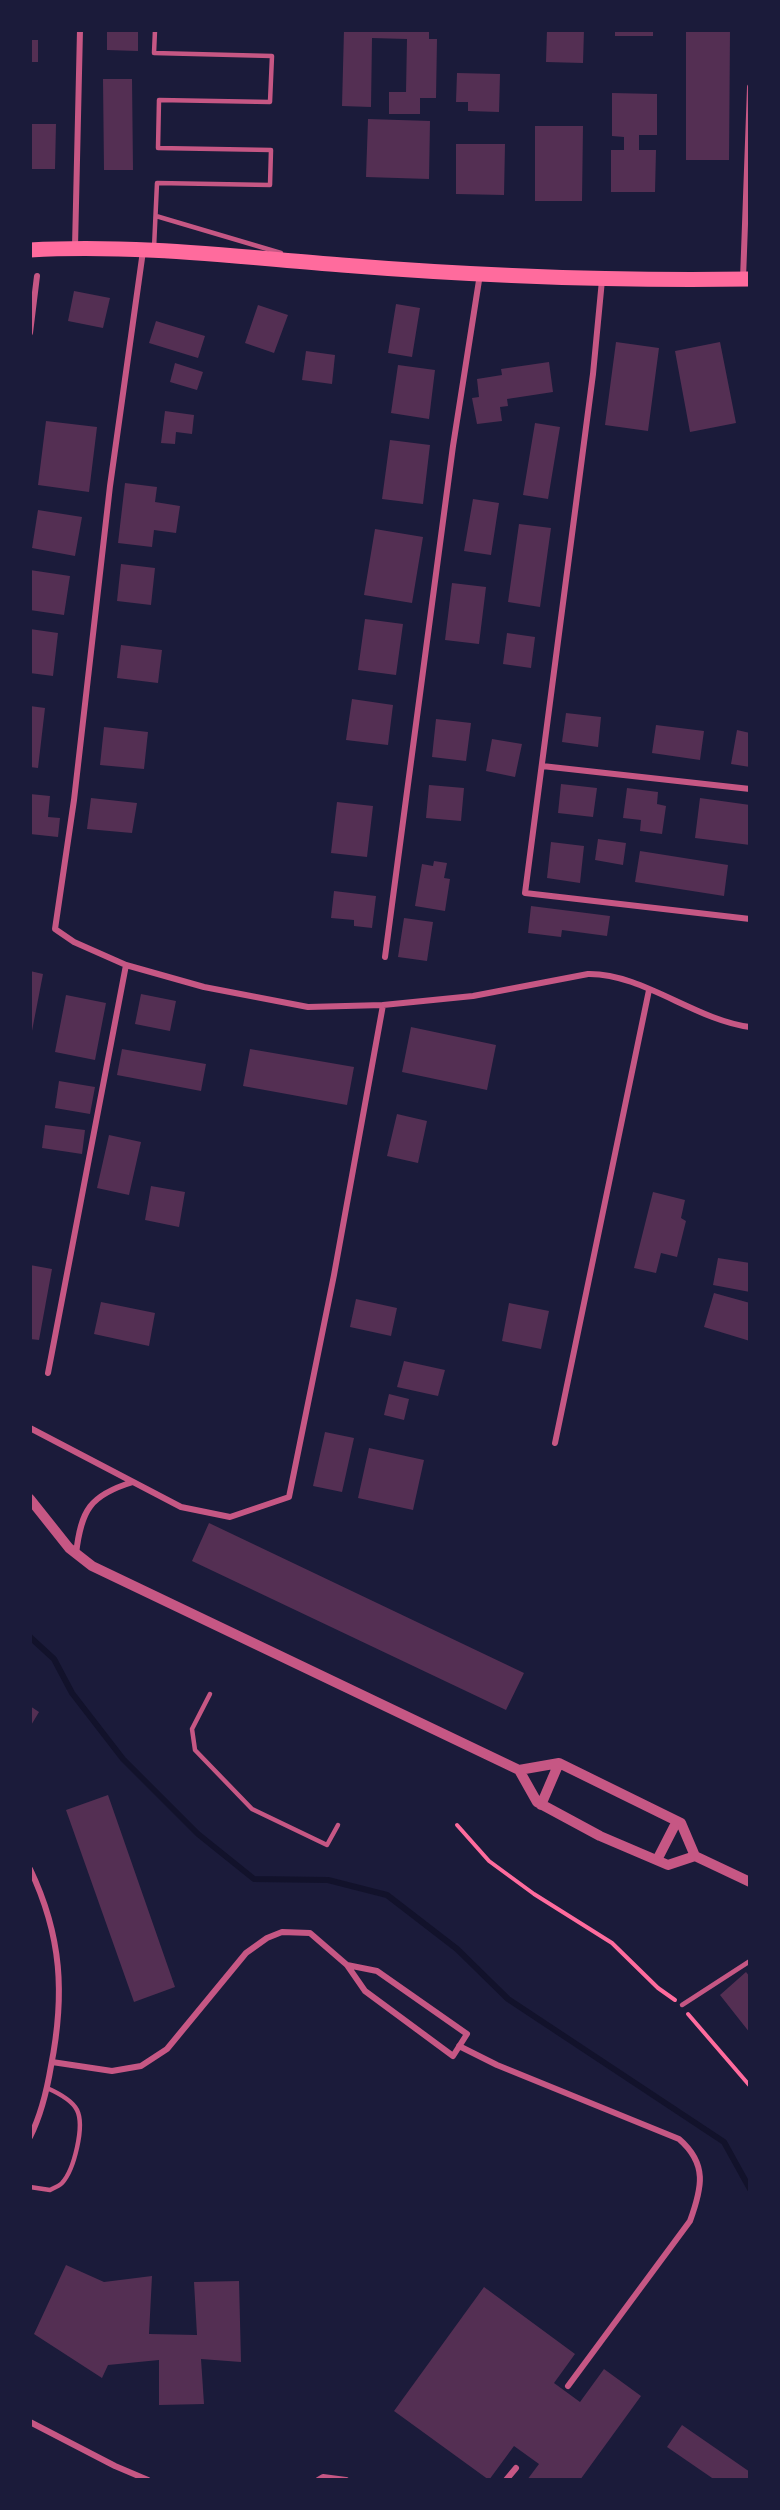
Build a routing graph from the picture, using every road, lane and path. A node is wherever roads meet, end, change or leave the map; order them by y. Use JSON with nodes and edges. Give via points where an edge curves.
{"nodes":[{"id":1,"x":80,"y":30,"type":"edge"},
{"id":2,"x":155,"y":30,"type":"edge"},
{"id":3,"x":750,"y":87,"type":"edge"},
{"id":4,"x":156,"y":216,"type":"junction"},
{"id":5,"x":75,"y":248,"type":"junction"},
{"id":6,"x":149,"y":251,"type":"junction"},
{"id":7,"x":34,"y":252,"type":"edge"},
{"id":8,"x":312,"y":263,"type":"junction"},
{"id":9,"x":480,"y":274,"type":"junction"},
{"id":10,"x":37,"y":276,"type":"dead end"},
{"id":11,"x":602,"y":279,"type":"junction"},
{"id":12,"x":746,"y":279,"type":"edge"},
{"id":13,"x":30,"y":333,"type":"edge"},
{"id":14,"x":542,"y":766,"type":"junction"},
{"id":15,"x":750,"y":789,"type":"edge"},
{"id":16,"x":750,"y":919,"type":"edge"},
{"id":17,"x":385,"y":957,"type":"dead end"},
{"id":18,"x":126,"y":965,"type":"junction"},
{"id":19,"x":649,"y":990,"type":"junction"},
{"id":20,"x":383,"y":1005,"type":"junction"},
{"id":21,"x":750,"y":1027,"type":"edge"},
{"id":22,"x":48,"y":1373,"type":"dead end"},
{"id":23,"x":30,"y":1428,"type":"edge"},
{"id":24,"x":555,"y":1443,"type":"dead end"},
{"id":25,"x":133,"y":1482,"type":"junction"},
{"id":26,"x":30,"y":1499,"type":"edge"},
{"id":27,"x":76,"y":1554,"type":"junction"},
{"id":28,"x":210,"y":1694,"type":"dead end"},
{"id":29,"x":559,"y":1763,"type":"junction"},
{"id":30,"x":519,"y":1770,"type":"junction"},
{"id":31,"x":541,"y":1805,"type":"junction"},
{"id":32,"x":677,"y":1821,"type":"junction"},
{"id":33,"x":338,"y":1825,"type":"dead end"},
{"id":34,"x":457,"y":1825,"type":"dead end"},
{"id":35,"x":696,"y":1856,"type":"junction"},
{"id":36,"x":657,"y":1860,"type":"junction"},
{"id":37,"x":30,"y":1869,"type":"edge"},
{"id":38,"x":750,"y":1882,"type":"edge"},
{"id":39,"x":750,"y":1961,"type":"edge"},
{"id":40,"x":347,"y":1965,"type":"junction"},
{"id":41,"x":682,"y":2005,"type":"junction"},
{"id":42,"x":459,"y":2046,"type":"junction"},
{"id":43,"x":52,"y":2062,"type":"junction"},
{"id":44,"x":750,"y":2086,"type":"edge"},
{"id":45,"x":47,"y":2088,"type":"junction"},
{"id":46,"x":30,"y":2137,"type":"edge"},
{"id":47,"x":30,"y":2187,"type":"edge"},
{"id":48,"x":568,"y":2386,"type":"dead end"},
{"id":49,"x":30,"y":2422,"type":"edge"},
{"id":50,"x":516,"y":2468,"type":"dead end"},
{"id":51,"x":148,"y":2480,"type":"edge"},
{"id":52,"x":318,"y":2480,"type":"edge"},
{"id":53,"x":346,"y":2480,"type":"edge"},
{"id":54,"x":506,"y":2480,"type":"edge"}],
"edges":[{"from":1,"to":5,"type":"street"},
{"from":2,"to":4,"type":"lane","via":[[154,53],[272,56],[270,102],[159,100],[158,148],[271,150],[270,185],[157,183]]},
{"from":3,"to":12,"type":"street"},
{"from":4,"to":6,"type":"lane"},
{"from":4,"to":8,"type":"lane"},
{"from":5,"to":6,"type":"main road"},
{"from":5,"to":7,"type":"main road"},
{"from":6,"to":8,"type":"main road"},
{"from":6,"to":18,"type":"street","via":[[110,486],[55,929],[74,942]]},
{"from":8,"to":9,"type":"main road"},
{"from":9,"to":11,"type":"main road"},
{"from":9,"to":17,"type":"street","via":[[453,446]]},
{"from":10,"to":13,"type":"street"},
{"from":11,"to":12,"type":"main road"},
{"from":11,"to":14,"type":"street"},
{"from":14,"to":15,"type":"street"},
{"from":14,"to":16,"type":"street","via":[[525,893]]},
{"from":18,"to":20,"type":"street","via":[[204,987],[308,1007]]},
{"from":18,"to":22,"type":"street"},
{"from":19,"to":20,"type":"street","via":[[619,977],[588,974],[473,996]]},
{"from":19,"to":21,"type":"street"},
{"from":19,"to":24,"type":"street"},
{"from":20,"to":25,"type":"street","via":[[289,1497],[230,1517],[181,1507]]},
{"from":23,"to":25,"type":"street"},
{"from":25,"to":27,"type":"street","via":[[106,1492],[91,1503],[80,1525]]},
{"from":26,"to":27,"type":"street"},
{"from":27,"to":30,"type":"street","via":[[92,1566]]},
{"from":28,"to":33,"type":"lane","via":[[192,1729],[195,1750],[252,1809],[327,1845]]},
{"from":29,"to":30,"type":"street"},
{"from":29,"to":31,"type":"street"},
{"from":29,"to":32,"type":"street"},
{"from":30,"to":31,"type":"street"},
{"from":31,"to":36,"type":"street"},
{"from":32,"to":35,"type":"street"},
{"from":32,"to":36,"type":"street"},
{"from":34,"to":41,"type":"path","via":[[489,1861],[612,1943],[658,1988]]},
{"from":35,"to":36,"type":"street","via":[[668,1865]]},
{"from":35,"to":38,"type":"street"},
{"from":37,"to":43,"type":"street","via":[[47,1911],[59,1973],[60,2006]]},
{"from":39,"to":41,"type":"lane"},
{"from":40,"to":42,"type":"street","via":[[365,1991],[453,2056]]},
{"from":40,"to":42,"type":"street","via":[[377,1971],[466,2034]]},
{"from":40,"to":43,"type":"street","via":[[310,1933],[282,1932],[246,1953],[167,2049],[148,2062],[112,2071]]},
{"from":41,"to":44,"type":"path"},
{"from":42,"to":48,"type":"street","via":[[679,2139],[691,2150],[701,2172],[690,2221]]},
{"from":43,"to":45,"type":"street"},
{"from":45,"to":46,"type":"street"},
{"from":45,"to":47,"type":"lane","via":[[77,2110],[79,2146],[63,2182],[50,2190]]},
{"from":49,"to":51,"type":"street"},
{"from":50,"to":54,"type":"street"},
{"from":52,"to":53,"type":"street"}]}
